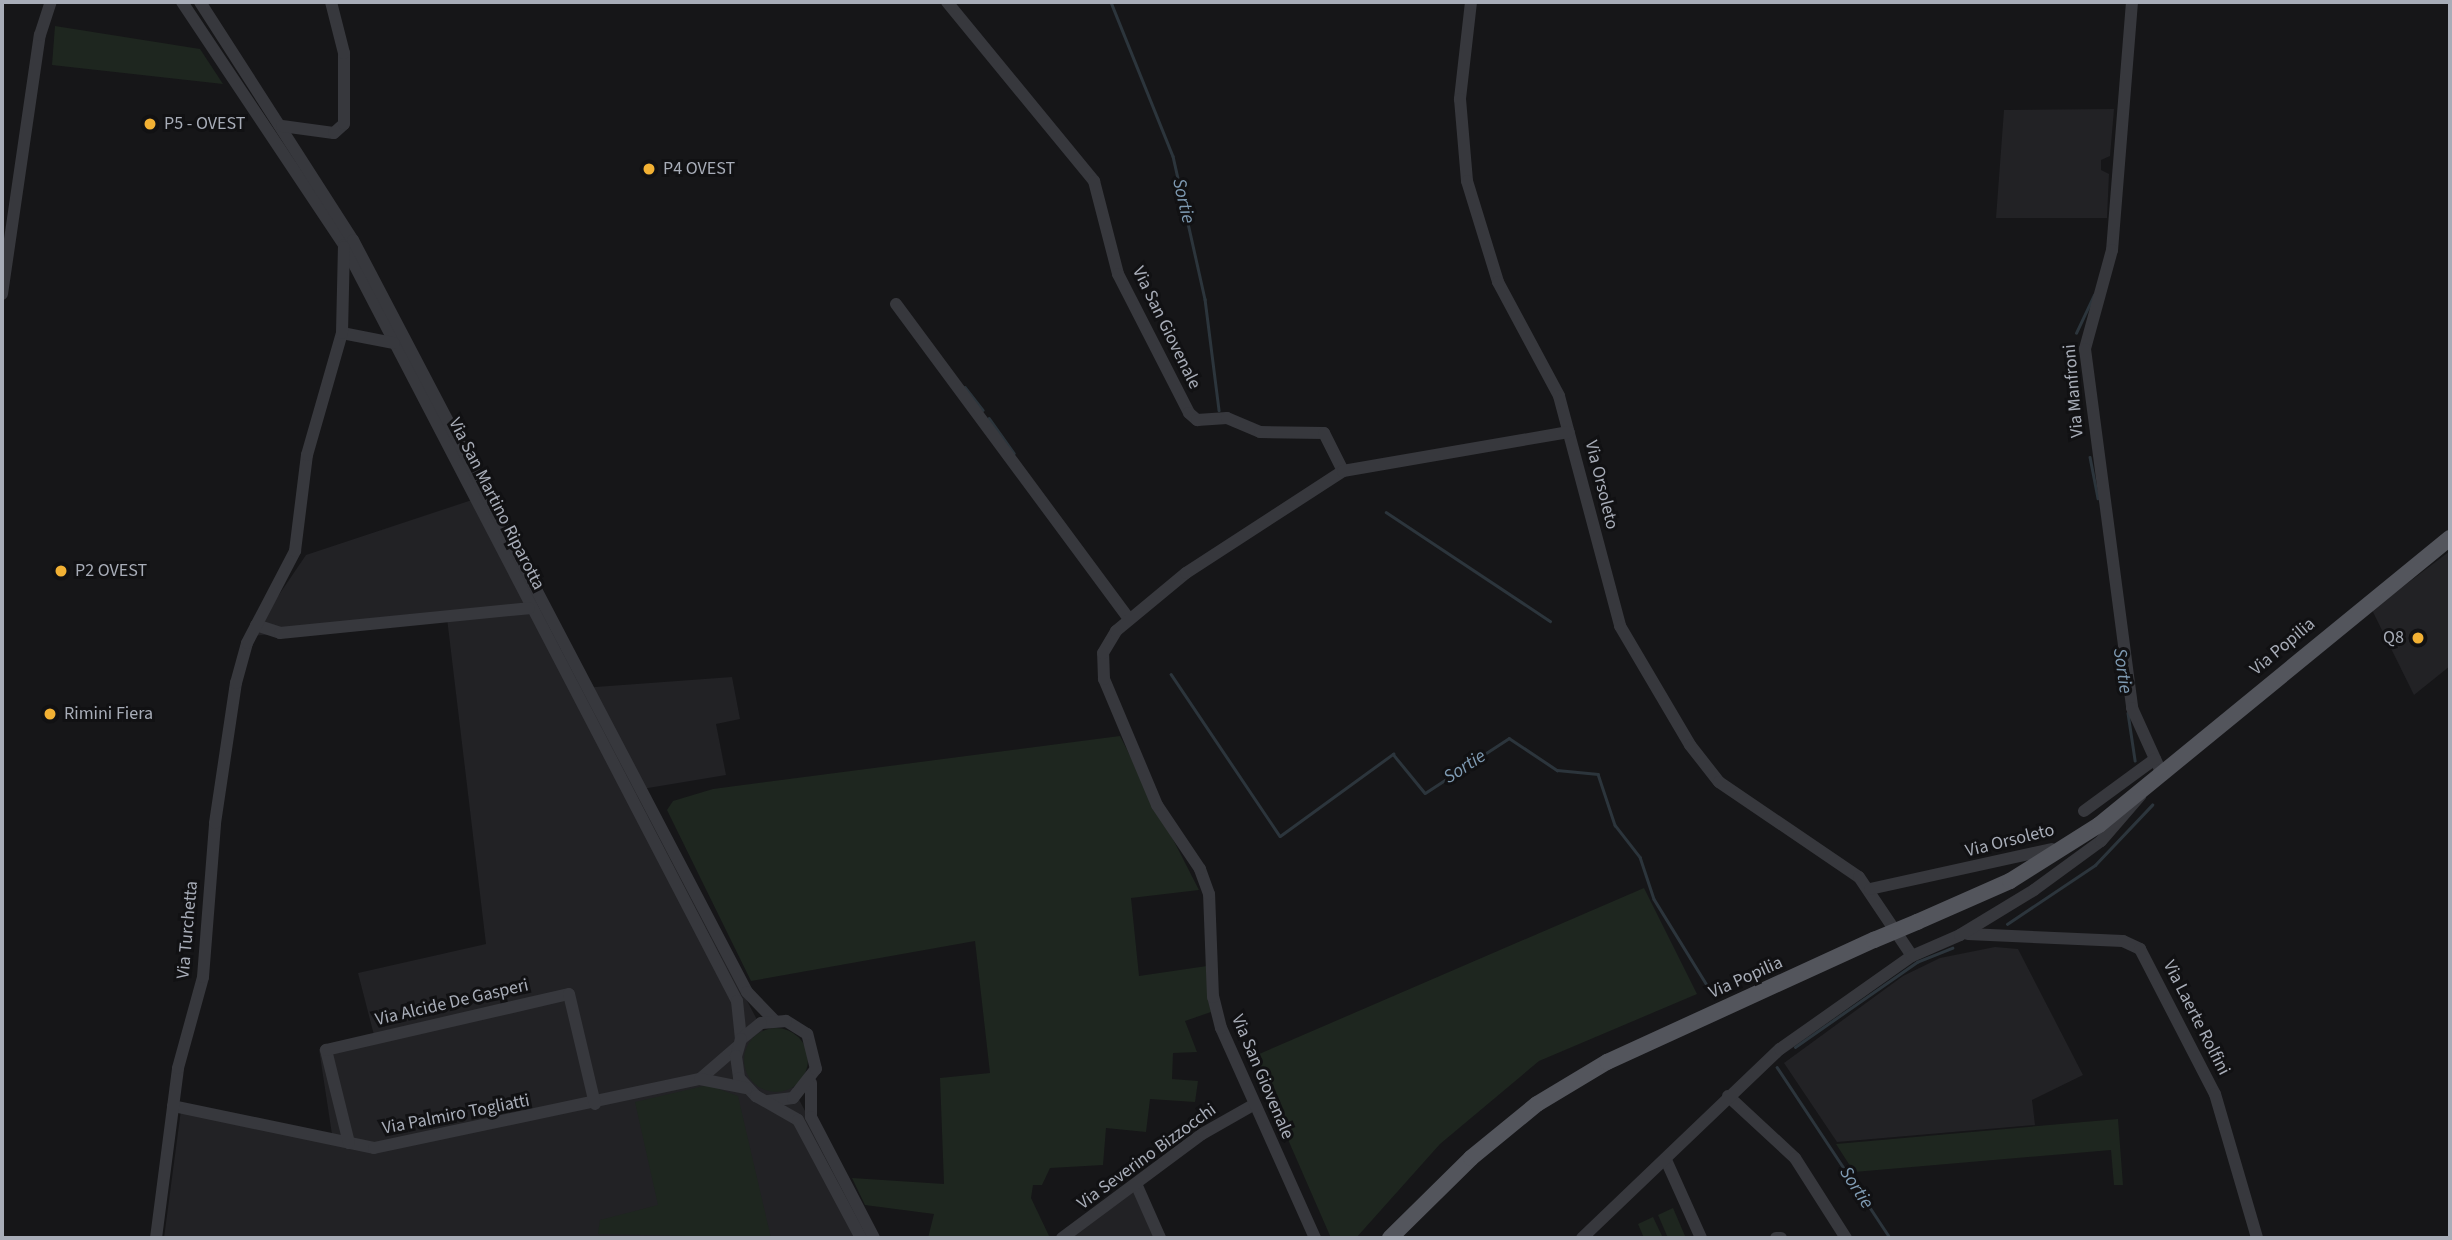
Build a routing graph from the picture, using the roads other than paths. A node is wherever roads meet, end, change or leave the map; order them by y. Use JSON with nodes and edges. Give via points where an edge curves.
{"nodes":[{"id":1,"x":51,"y":2,"type":"edge"},
{"id":2,"x":182,"y":2,"type":"edge"},
{"id":3,"x":200,"y":2,"type":"edge"},
{"id":4,"x":331,"y":2,"type":"edge"},
{"id":5,"x":947,"y":2,"type":"edge"},
{"id":6,"x":1471,"y":2,"type":"edge"},
{"id":7,"x":2132,"y":2,"type":"edge"},
{"id":8,"x":282,"y":125,"type":"junction"},
{"id":9,"x":344,"y":245,"type":"junction"},
{"id":10,"x":2,"y":294,"type":"edge"},
{"id":11,"x":895,"y":304,"type":"dead end"},
{"id":12,"x":342,"y":332,"type":"junction"},
{"id":13,"x":394,"y":344,"type":"junction"},
{"id":14,"x":1569,"y":432,"type":"junction"},
{"id":15,"x":1343,"y":471,"type":"junction"},
{"id":16,"x":2450,"y":538,"type":"edge"},
{"id":17,"x":529,"y":608,"type":"junction"},
{"id":18,"x":1129,"y":619,"type":"junction"},
{"id":19,"x":256,"y":625,"type":"junction"},
{"id":20,"x":2158,"y":766,"type":"junction"},
{"id":21,"x":2143,"y":790,"type":"junction"},
{"id":22,"x":2084,"y":811,"type":"dead end"},
{"id":23,"x":2076,"y":841,"type":"junction"},
{"id":24,"x":1870,"y":889,"type":"junction"},
{"id":25,"x":1960,"y":935,"type":"junction"},
{"id":26,"x":1912,"y":956,"type":"junction"},
{"id":27,"x":774,"y":1020,"type":"junction"},
{"id":28,"x":740,"y":1042,"type":"junction"},
{"id":29,"x":701,"y":1079,"type":"junction"},
{"id":30,"x":811,"y":1081,"type":"junction"},
{"id":31,"x":746,"y":1088,"type":"junction"},
{"id":32,"x":1728,"y":1096,"type":"junction"},
{"id":33,"x":768,"y":1101,"type":"junction"},
{"id":34,"x":596,"y":1104,"type":"junction"},
{"id":35,"x":1253,"y":1105,"type":"junction"},
{"id":36,"x":173,"y":1106,"type":"junction"},
{"id":37,"x":349,"y":1143,"type":"junction"},
{"id":38,"x":1666,"y":1160,"type":"junction"},
{"id":39,"x":1137,"y":1186,"type":"junction"},
{"id":40,"x":156,"y":1238,"type":"edge"},
{"id":41,"x":861,"y":1238,"type":"edge"},
{"id":42,"x":874,"y":1238,"type":"edge"},
{"id":43,"x":1062,"y":1238,"type":"edge"},
{"id":44,"x":1160,"y":1238,"type":"edge"},
{"id":45,"x":1315,"y":1238,"type":"edge"},
{"id":46,"x":1390,"y":1238,"type":"edge"},
{"id":47,"x":1582,"y":1238,"type":"edge"},
{"id":48,"x":1702,"y":1238,"type":"edge"},
{"id":49,"x":1846,"y":1238,"type":"edge"},
{"id":50,"x":2257,"y":1238,"type":"edge"}],
"edges":[{"from":1,"to":10,"type":"street","via":[[40,35]]},
{"from":2,"to":9,"type":"street","name":"Via San Martino Riparotta"},
{"from":3,"to":8,"type":"street","name":"Via San Martino Riparotta"},
{"from":4,"to":8,"type":"street","via":[[344,53],[344,124],[334,133]]},
{"from":5,"to":15,"type":"street","name":"Via San Giovenale","via":[[1094,181],[1118,274],[1189,414],[1197,420],[1227,418],[1260,432],[1324,433]]},
{"from":6,"to":14,"type":"street","name":"Via Orsoleto","via":[[1460,99],[1467,181],[1498,282],[1559,396]]},
{"from":7,"to":20,"type":"street","name":"Via Manfroni","via":[[2112,250],[2085,349],[2132,708]]},
{"from":8,"to":27,"type":"street","name":"Via San Martino Riparotta","via":[[353,240],[747,992]]},
{"from":9,"to":12,"type":"street","name":"Via Turchetta"},
{"from":9,"to":13,"type":"street","name":"Via San Martino Riparotta"},
{"from":11,"to":18,"type":"street"},
{"from":12,"to":13,"type":"street"},
{"from":12,"to":19,"type":"street","name":"Via Turchetta","via":[[307,455],[295,551]]},
{"from":13,"to":17,"type":"street","name":"Via San Martino Riparotta"},
{"from":14,"to":15,"type":"street","name":"Via San Giovenale"},
{"from":14,"to":24,"type":"street","name":"Via Orsoleto","via":[[1620,626],[1690,745],[1740,800],[1830,852]]},
{"from":15,"to":18,"type":"street","name":"Via San Giovenale","via":[[1186,573]]},
{"from":16,"to":20,"type":"main road","name":"Via Popilia"},
{"from":17,"to":19,"type":"street","via":[[280,633]]},
{"from":17,"to":28,"type":"street","name":"Via San Martino Riparotta","via":[[737,1000]]},
{"from":18,"to":35,"type":"street","name":"Via San Giovenale","via":[[1103,653],[1104,679],[1157,805],[1200,869],[1209,894],[1213,997]]},
{"from":19,"to":36,"type":"street","name":"Via Turchetta","via":[[236,683],[215,823],[203,977]]},
{"from":20,"to":21,"type":"main road","name":"Via Popilia"},
{"from":20,"to":22,"type":"street","name":"Via Popilia"},
{"from":21,"to":23,"type":"main road","name":"Via Popilia"},
{"from":21,"to":25,"type":"street","name":"Via Popilia","via":[[2101,841]]},
{"from":23,"to":24,"type":"street","name":"Via Orsoleto","via":[[2024,859]]},
{"from":23,"to":46,"type":"main road","name":"Via Popilia","bridge":true,"via":[[2010,881],[1607,1062],[1537,1104],[1471,1158]]},
{"from":24,"to":26,"type":"street","name":"Via Orsoleto"},
{"from":25,"to":26,"type":"street","name":"Via Popilia"},
{"from":25,"to":50,"type":"street","name":"Via Laerte Rolfini","via":[[2123,941],[2140,948],[2215,1094]]},
{"from":26,"to":32,"type":"street","name":"Via Popilia","via":[[1780,1049]]},
{"from":27,"to":28,"type":"street"},
{"from":27,"to":30,"type":"street","via":[[807,1034],[817,1057]]},
{"from":28,"to":29,"type":"street"},
{"from":28,"to":31,"type":"street","via":[[736,1067]]},
{"from":29,"to":31,"type":"street","name":"Via Palmiro Togliatti"},
{"from":29,"to":34,"type":"street","name":"Via Palmiro Togliatti"},
{"from":30,"to":33,"type":"street","via":[[793,1098]]},
{"from":30,"to":42,"type":"street","via":[[811,1117]]},
{"from":31,"to":33,"type":"street"},
{"from":32,"to":38,"type":"street","name":"Via Popilia"},
{"from":32,"to":49,"type":"street","via":[[1795,1157]]},
{"from":33,"to":41,"type":"street","via":[[798,1120]]},
{"from":34,"to":37,"type":"street","name":"Via Palmiro Togliatti","via":[[402,1146]]},
{"from":34,"to":37,"type":"street","name":"Via Alcide De Gasperi","via":[[569,993],[326,1050]]},
{"from":35,"to":39,"type":"street","name":"Via Severino Bizzocchi","via":[[1202,1134]]},
{"from":35,"to":45,"type":"street","name":"Via San Giovenale"},
{"from":36,"to":37,"type":"street","name":"Via Palmiro Togliatti"},
{"from":36,"to":40,"type":"street","name":"Via Turchetta"},
{"from":38,"to":47,"type":"street","name":"Via Popilia"},
{"from":38,"to":48,"type":"street"},
{"from":39,"to":43,"type":"street","name":"Via Severino Bizzocchi"},
{"from":39,"to":44,"type":"street"}]}
